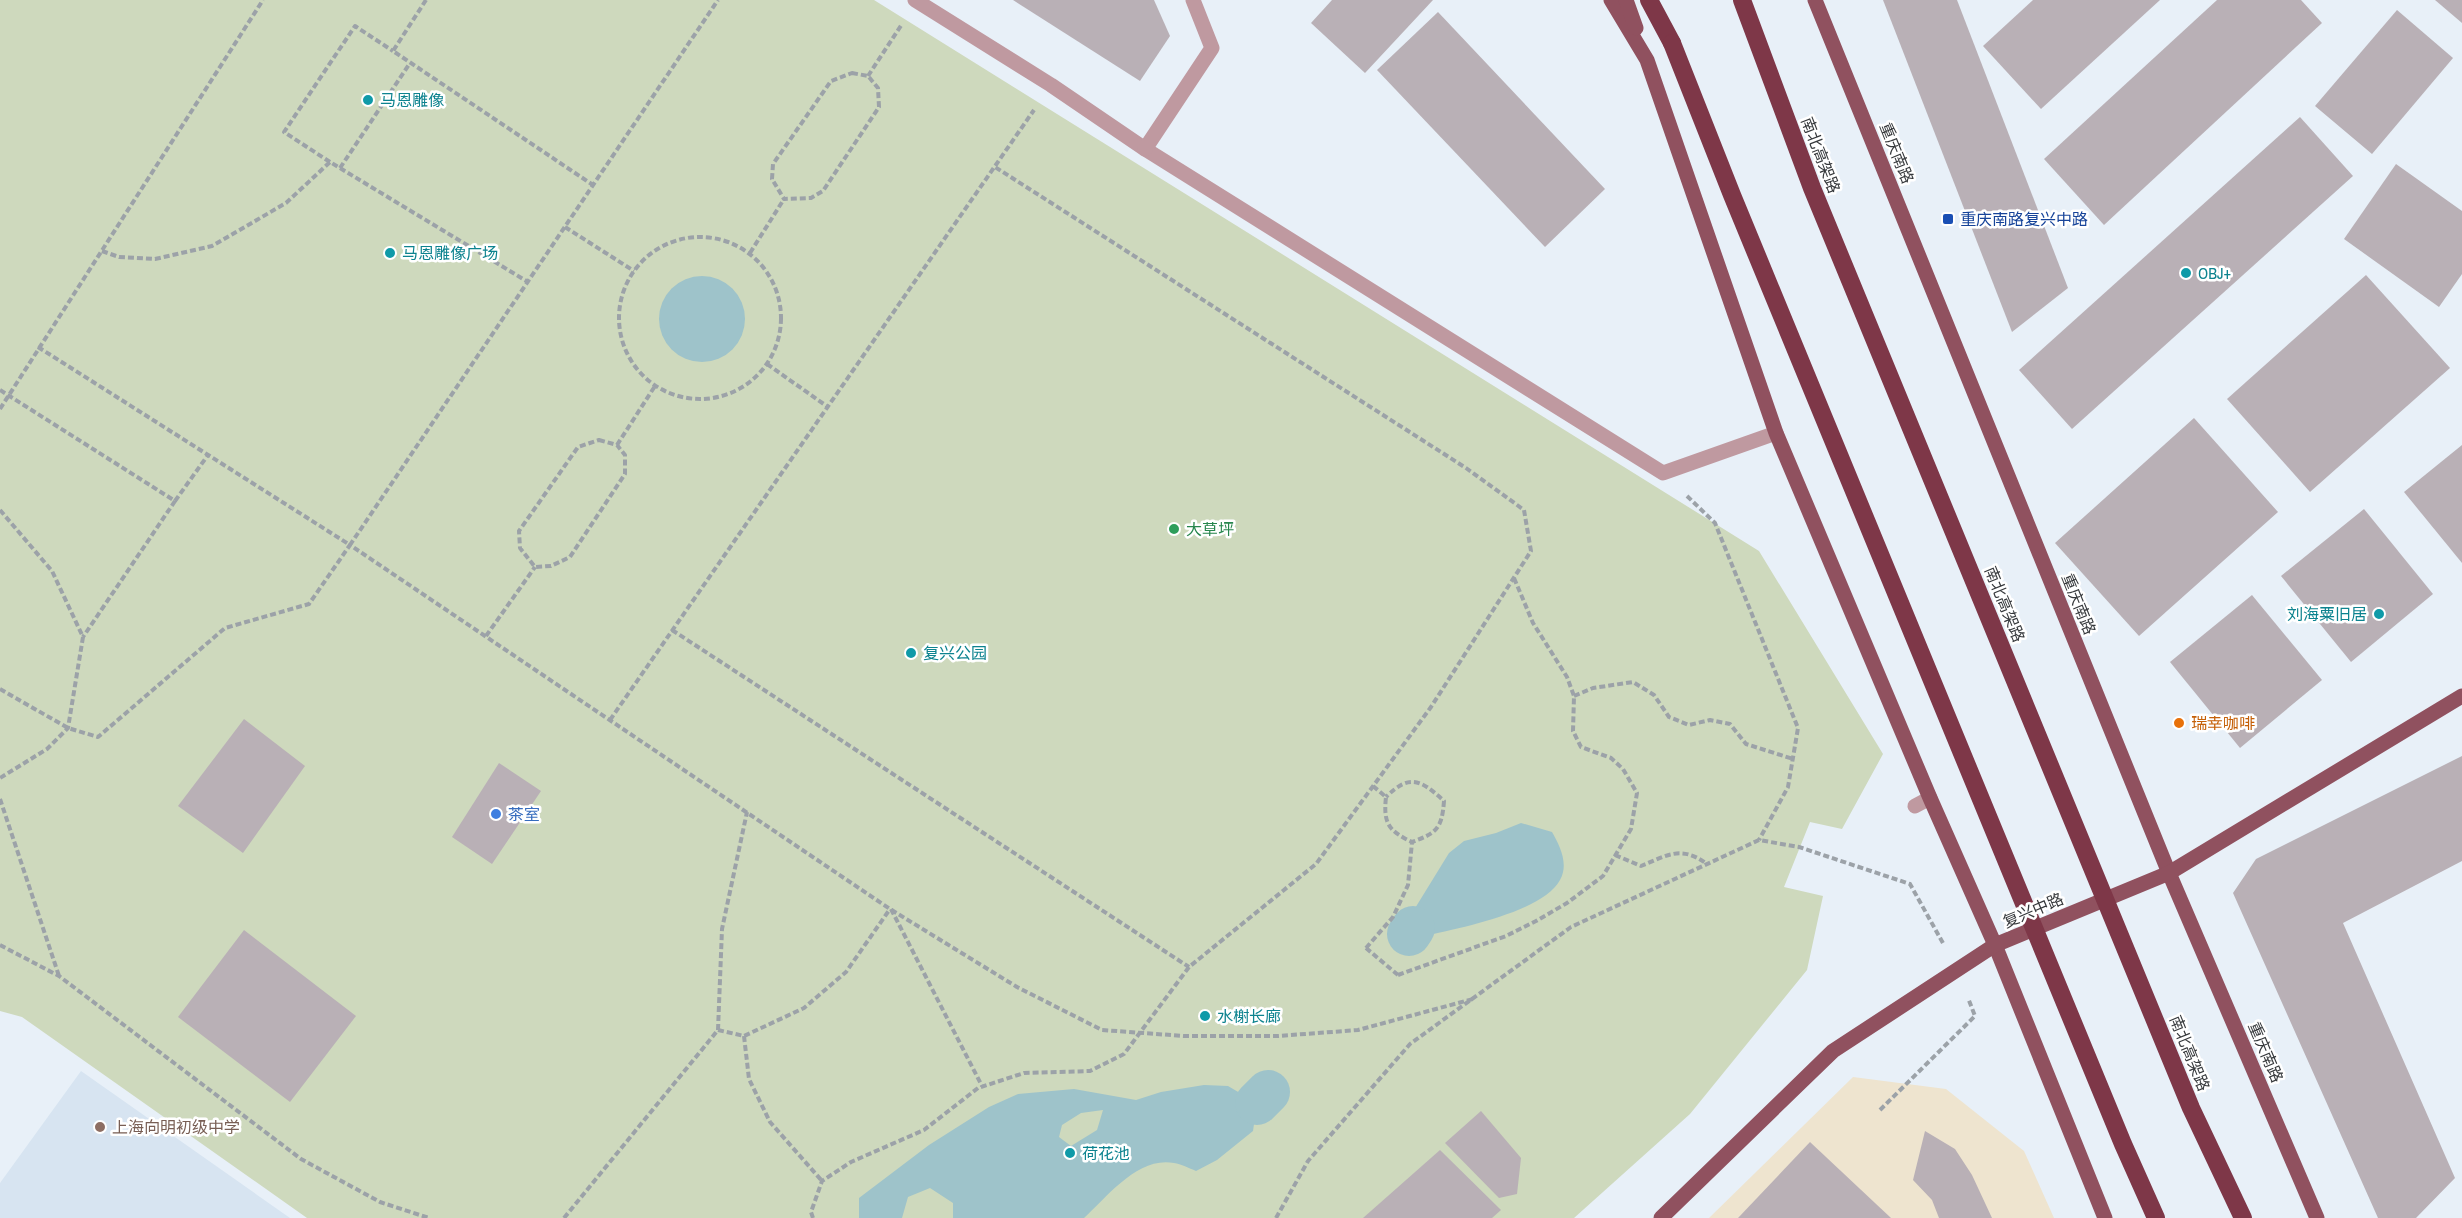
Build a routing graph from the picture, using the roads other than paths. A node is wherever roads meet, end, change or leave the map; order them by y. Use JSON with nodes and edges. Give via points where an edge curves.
{"nodes":[{"id":1,"x":1193,"y":0,"type":"edge"},
{"id":2,"x":1611,"y":0,"type":"edge"},
{"id":3,"x":1626,"y":0,"type":"edge"},
{"id":4,"x":1649,"y":0,"type":"edge"},
{"id":5,"x":1656,"y":0,"type":"edge"},
{"id":6,"x":1742,"y":0,"type":"edge"},
{"id":7,"x":1815,"y":0,"type":"edge"},
{"id":8,"x":916,"y":1,"type":"edge"},
{"id":9,"x":1672,"y":43,"type":"junction"},
{"id":10,"x":1647,"y":60,"type":"junction"},
{"id":11,"x":1145,"y":149,"type":"junction"},
{"id":12,"x":1776,"y":433,"type":"junction"},
{"id":13,"x":2462,"y":696,"type":"edge"},
{"id":14,"x":1930,"y":798,"type":"junction"},
{"id":15,"x":1915,"y":806,"type":"dead end"},
{"id":16,"x":2169,"y":873,"type":"junction"},
{"id":17,"x":1995,"y":945,"type":"junction"},
{"id":18,"x":1661,"y":1218,"type":"edge"},
{"id":19,"x":2104,"y":1218,"type":"edge"},
{"id":20,"x":2156,"y":1218,"type":"edge"},
{"id":21,"x":2243,"y":1218,"type":"edge"},
{"id":22,"x":2317,"y":1218,"type":"edge"}],
"edges":[{"from":1,"to":11,"type":"street","via":[[1212,48]]},
{"from":2,"to":10,"type":"main road"},
{"from":3,"to":10,"type":"main road"},
{"from":4,"to":9,"type":"highway"},
{"from":5,"to":9,"type":"highway"},
{"from":6,"to":21,"type":"highway","name":"南北高架路","bridge":true,"via":[[1816,199],[2187,1097]]},
{"from":7,"to":16,"type":"main road","name":"重庆南路"},
{"from":8,"to":11,"type":"street","via":[[1051,84]]},
{"from":9,"to":20,"type":"highway","bridge":true},
{"from":10,"to":12,"type":"main road"},
{"from":11,"to":12,"type":"street","via":[[1663,473]]},
{"from":12,"to":14,"type":"main road"},
{"from":13,"to":16,"type":"main road","name":"复兴中路"},
{"from":14,"to":15,"type":"street"},
{"from":14,"to":17,"type":"main road"},
{"from":16,"to":17,"type":"main road","name":"复兴中路"},
{"from":16,"to":22,"type":"main road","name":"重庆南路"},
{"from":17,"to":18,"type":"main road","name":"复兴中路","via":[[1833,1051]]},
{"from":17,"to":19,"type":"main road"}]}
